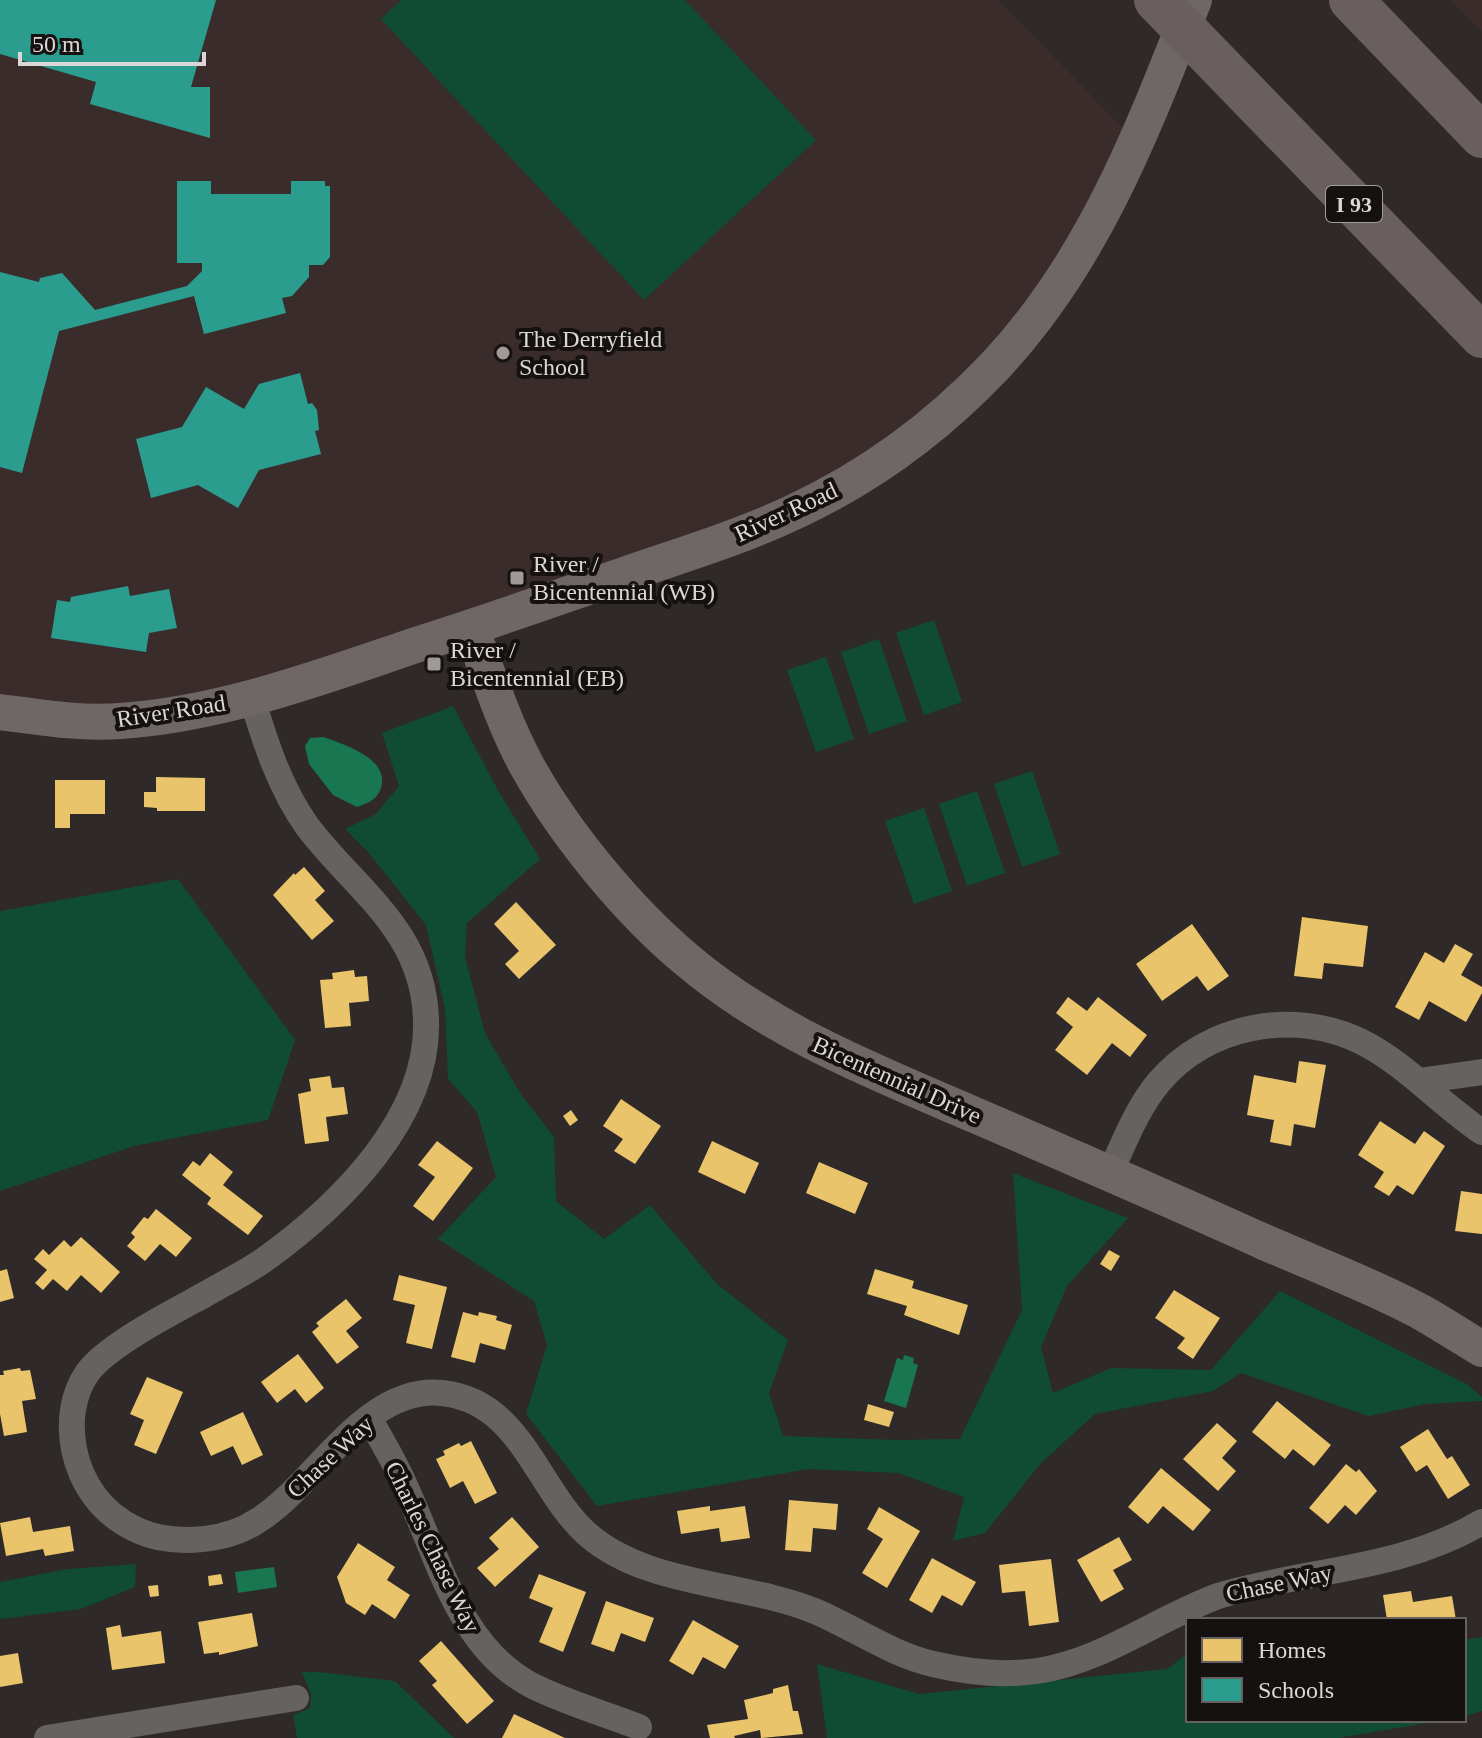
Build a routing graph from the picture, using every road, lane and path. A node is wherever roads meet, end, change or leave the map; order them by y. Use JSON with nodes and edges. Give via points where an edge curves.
{"nodes":[{"id":1,"x":1156,"y":0,"type":"edge"},
{"id":2,"x":1194,"y":0,"type":"edge"},
{"id":3,"x":1351,"y":0,"type":"edge"},
{"id":4,"x":1482,"y":136,"type":"edge"},
{"id":5,"x":1482,"y":336,"type":"edge"},
{"id":6,"x":471,"y":627,"type":"junction"},
{"id":7,"x":252,"y":698,"type":"junction"},
{"id":8,"x":0,"y":712,"type":"edge"},
{"id":9,"x":1482,"y":1072,"type":"edge"},
{"id":10,"x":1419,"y":1081,"type":"junction"},
{"id":11,"x":1482,"y":1132,"type":"edge"},
{"id":12,"x":1110,"y":1173,"type":"junction"},
{"id":13,"x":1482,"y":1349,"type":"edge"},
{"id":14,"x":369,"y":1418,"type":"junction"},
{"id":15,"x":1482,"y":1522,"type":"edge"},
{"id":16,"x":296,"y":1698,"type":"dead end"},
{"id":17,"x":639,"y":1727,"type":"dead end"},
{"id":18,"x":47,"y":1738,"type":"edge"}],
"edges":[{"from":1,"to":5,"type":"highway","number":"I 93"},
{"from":2,"to":6,"type":"street","name":"River Road","via":[[1138,143],[1096,226],[1019,339],[966,395],[876,467],[793,512]]},
{"from":3,"to":4,"type":"highway"},
{"from":6,"to":7,"type":"street","name":"River Road"},
{"from":6,"to":12,"type":"street","name":"Bicentennial Drive","via":[[527,767],[593,861],[685,959],[732,996],[800,1036]]},
{"from":7,"to":8,"type":"street","name":"River Road","via":[[117,722]]},
{"from":7,"to":14,"type":"street","name":"Chase Way","via":[[292,801],[403,938],[423,992],[425,1048],[395,1127],[321,1216],[260,1263],[154,1323],[94,1366],[75,1397],[75,1451],[83,1479],[120,1522],[146,1535],[202,1540],[255,1523]]},
{"from":9,"to":10,"type":"street"},
{"from":10,"to":11,"type":"street"},
{"from":10,"to":12,"type":"street","via":[[1362,1042],[1335,1031],[1279,1024],[1224,1035],[1176,1064],[1157,1084]]},
{"from":12,"to":13,"type":"street","name":"Bicentennial Drive","via":[[1420,1311]]},
{"from":14,"to":15,"type":"street","name":"Chase Way","via":[[408,1396],[437,1392],[469,1398],[495,1414],[512,1433],[588,1534],[630,1560],[814,1610],[900,1654],[982,1672],[1009,1674],[1065,1665],[1218,1596],[1411,1555]]},
{"from":14,"to":17,"type":"street","name":"Charles Chase Way","via":[[478,1641],[530,1685]]},
{"from":16,"to":18,"type":"street"}]}
